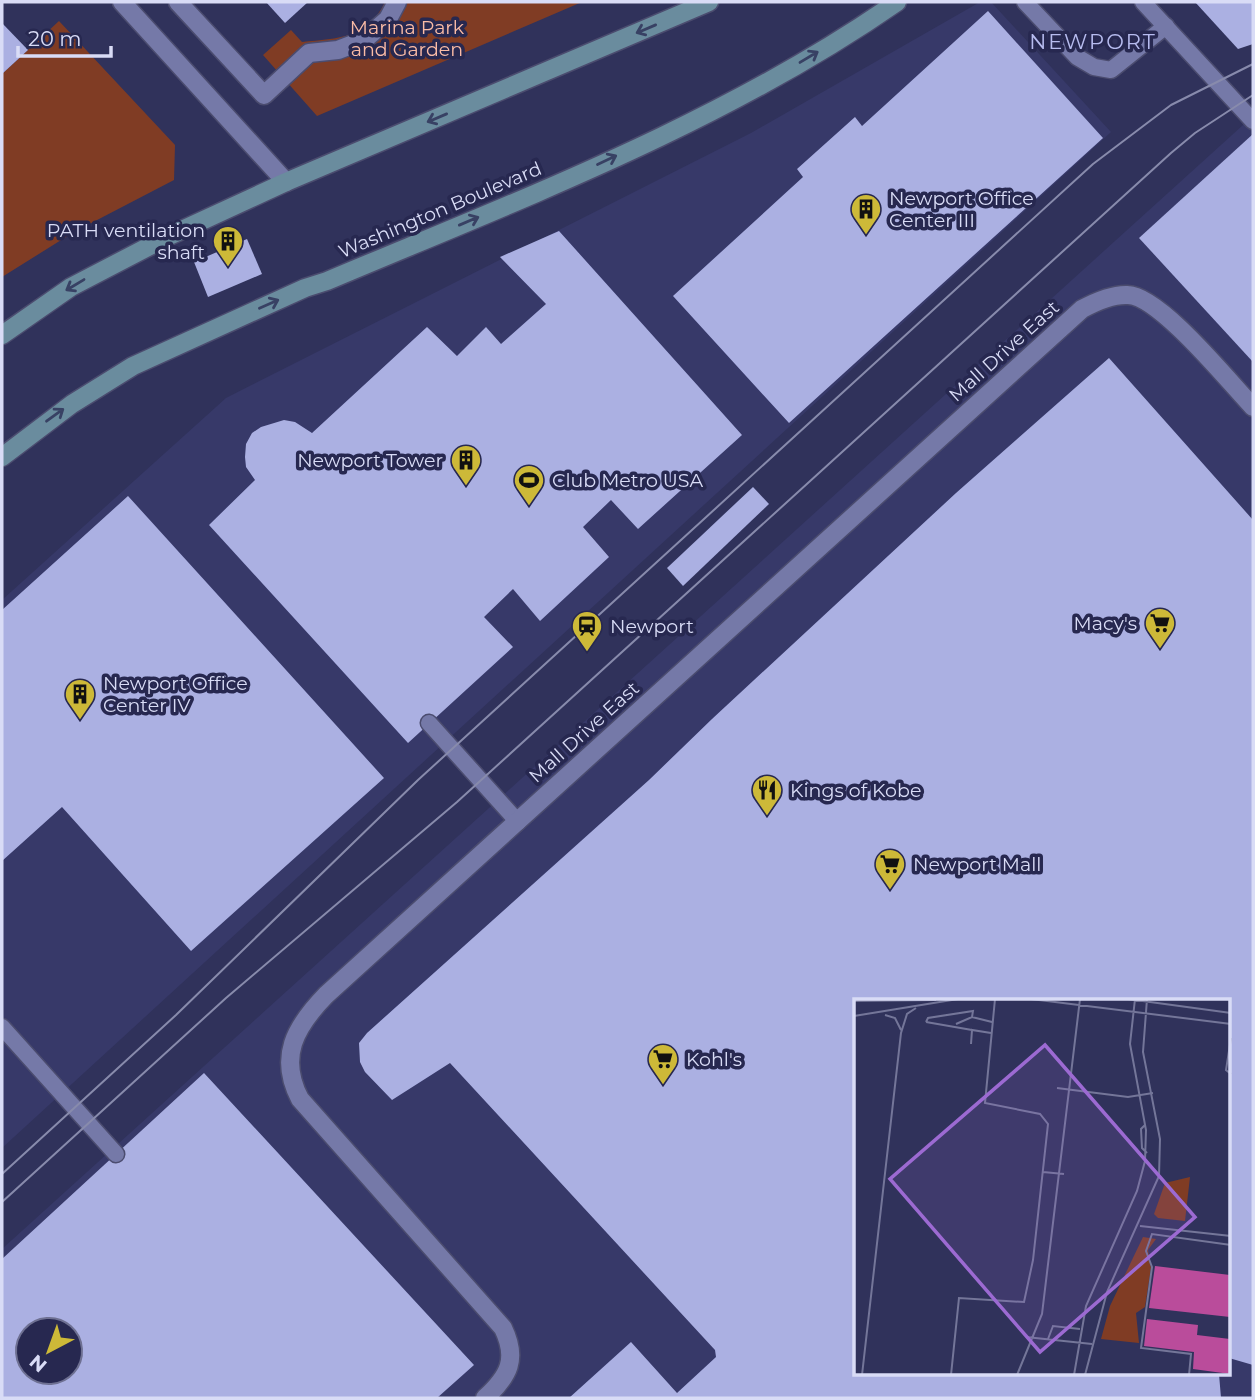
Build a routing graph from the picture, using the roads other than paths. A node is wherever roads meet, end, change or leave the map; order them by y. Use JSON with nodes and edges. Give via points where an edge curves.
{"nodes":[{"id":1,"x":121,"y":2,"type":"edge"},
{"id":2,"x":178,"y":2,"type":"edge"},
{"id":3,"x":397,"y":2,"type":"edge"},
{"id":4,"x":709,"y":2,"type":"edge"},
{"id":5,"x":897,"y":2,"type":"edge"},
{"id":6,"x":1025,"y":2,"type":"edge"},
{"id":7,"x":1143,"y":2,"type":"edge"},
{"id":8,"x":1166,"y":26,"type":"junction"},
{"id":9,"x":1253,"y":121,"type":"edge"},
{"id":10,"x":285,"y":182,"type":"junction"},
{"id":11,"x":2,"y":335,"type":"edge"},
{"id":12,"x":1253,"y":408,"type":"edge"},
{"id":13,"x":2,"y":457,"type":"edge"},
{"id":14,"x":429,"y":723,"type":"dead end"},
{"id":15,"x":518,"y":822,"type":"junction"},
{"id":16,"x":2,"y":1027,"type":"edge"},
{"id":17,"x":116,"y":1154,"type":"dead end"},
{"id":18,"x":485,"y":1398,"type":"edge"}],
"edges":[{"from":1,"to":10,"type":"street"},
{"from":2,"to":3,"type":"street","via":[[264,95],[309,53],[338,50],[364,40],[388,19]]},
{"from":4,"to":10,"type":"street","one_way":true},
{"from":13,"to":5,"type":"street","name":"Washington Boulevard","one_way":true,"via":[[79,399],[157,354],[659,137],[739,98]]},
{"from":6,"to":8,"type":"lane","via":[[1077,57],[1111,70]]},
{"from":7,"to":8,"type":"lane"},
{"from":8,"to":9,"type":"lane"},
{"from":10,"to":11,"type":"street","one_way":true,"via":[[96,272]]},
{"from":12,"to":15,"type":"street","name":"Mall Drive East","via":[[1159,309],[1130,294],[1099,300],[1082,309]]},
{"from":14,"to":15,"type":"lane"},
{"from":15,"to":18,"type":"street","name":"Mall Drive East","via":[[326,995],[302,1022],[289,1070],[300,1099],[503,1328],[509,1341],[509,1368]]},
{"from":16,"to":17,"type":"lane"}]}
